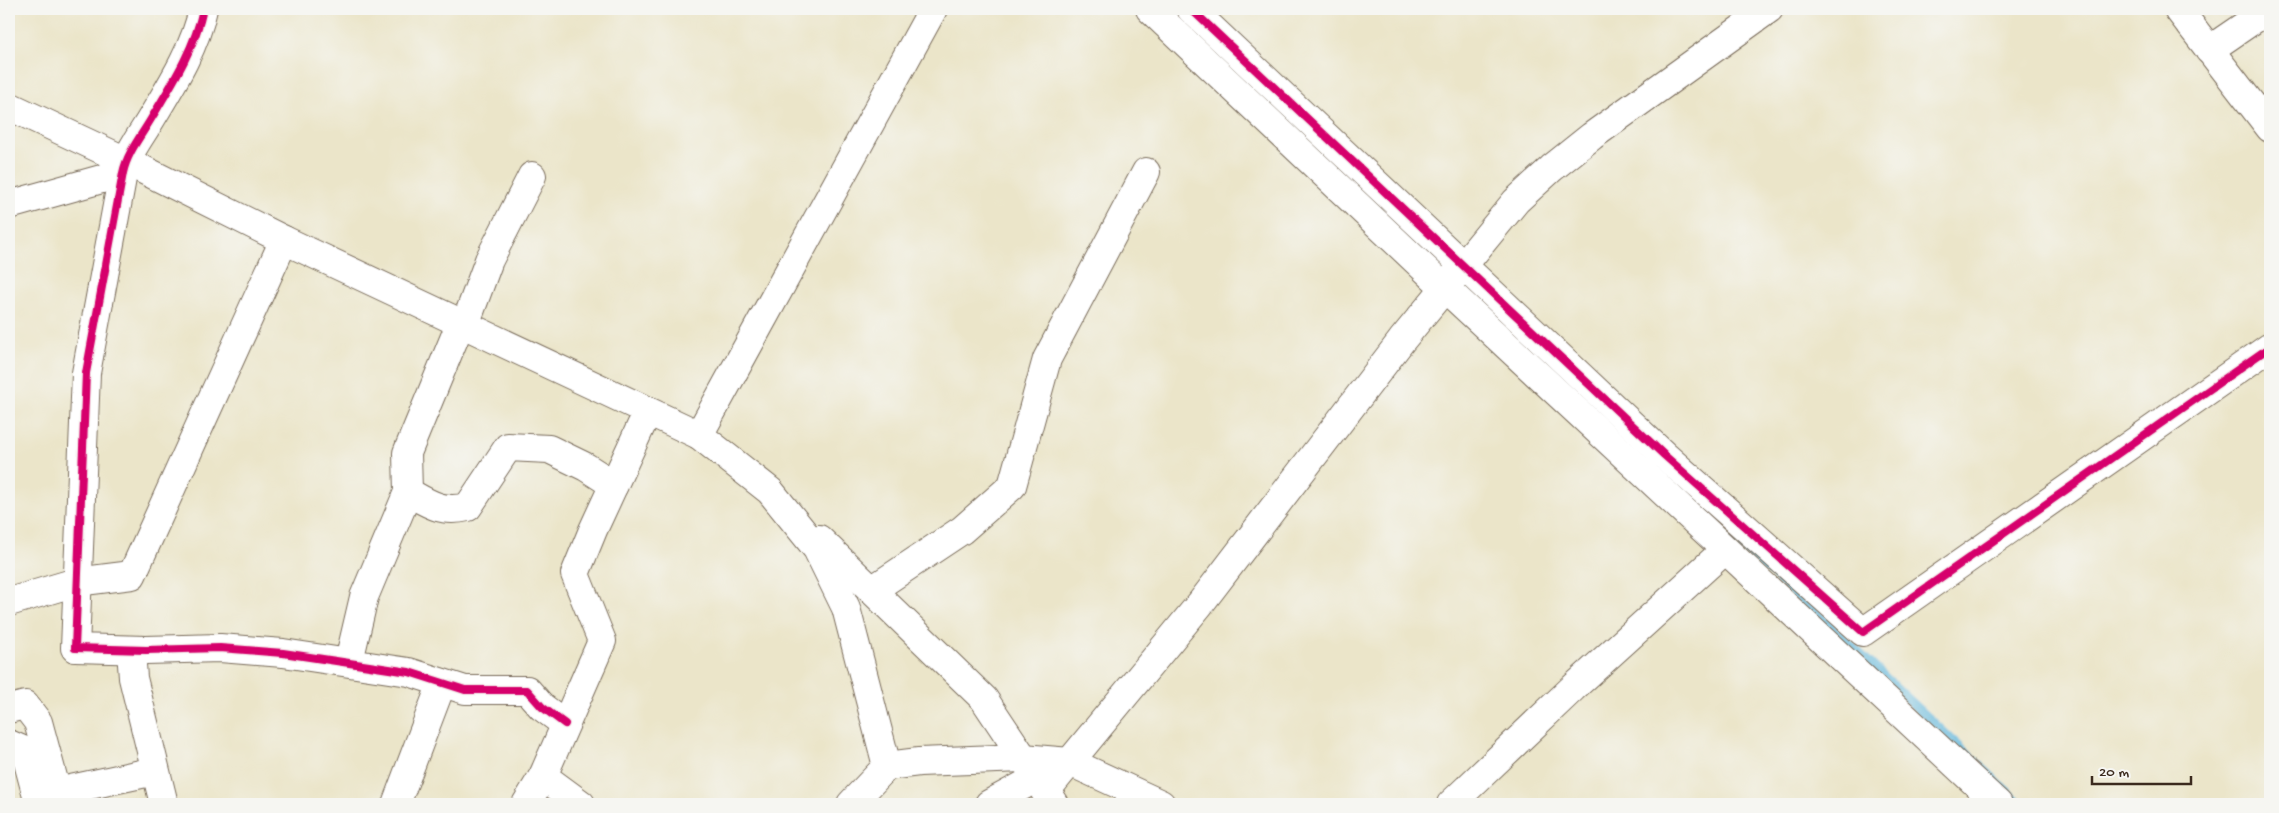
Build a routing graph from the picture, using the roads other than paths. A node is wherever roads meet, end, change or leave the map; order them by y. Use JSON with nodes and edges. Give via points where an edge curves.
{"nodes":[{"id":1,"x":203,"y":9,"type":"edge"},
{"id":2,"x":933,"y":9,"type":"edge"},
{"id":3,"x":1150,"y":9,"type":"edge"},
{"id":4,"x":1191,"y":9,"type":"edge"},
{"id":5,"x":1769,"y":9,"type":"edge"},
{"id":6,"x":2178,"y":9,"type":"edge"},
{"id":7,"x":2269,"y":9,"type":"edge"},
{"id":8,"x":2210,"y":50,"type":"junction"},
{"id":9,"x":9,"y":106,"type":"edge"},
{"id":10,"x":2270,"y":128,"type":"edge"},
{"id":11,"x":124,"y":167,"type":"junction"},
{"id":12,"x":1146,"y":172,"type":"dead end"},
{"id":13,"x":532,"y":176,"type":"dead end"},
{"id":14,"x":9,"y":205,"type":"edge"},
{"id":15,"x":284,"y":240,"type":"junction"},
{"id":16,"x":1454,"y":276,"type":"junction"},
{"id":17,"x":463,"y":323,"type":"junction"},
{"id":18,"x":2270,"y":347,"type":"edge"},
{"id":19,"x":647,"y":412,"type":"junction"},
{"id":20,"x":699,"y":435,"type":"junction"},
{"id":21,"x":614,"y":485,"type":"junction"},
{"id":22,"x":770,"y":491,"type":"junction"},
{"id":23,"x":408,"y":492,"type":"junction"},
{"id":24,"x":1724,"y":550,"type":"junction"},
{"id":25,"x":76,"y":582,"type":"junction"},
{"id":26,"x":872,"y":590,"type":"junction"},
{"id":27,"x":9,"y":602,"type":"edge"},
{"id":28,"x":131,"y":650,"type":"junction"},
{"id":29,"x":349,"y":661,"type":"junction"},
{"id":30,"x":442,"y":683,"type":"junction"},
{"id":31,"x":10,"y":702,"type":"edge"},
{"id":32,"x":566,"y":724,"type":"junction"},
{"id":33,"x":9,"y":744,"type":"edge"},
{"id":34,"x":1070,"y":762,"type":"junction"},
{"id":35,"x":888,"y":766,"type":"junction"},
{"id":36,"x":155,"y":770,"type":"junction"},
{"id":37,"x":543,"y":776,"type":"junction"},
{"id":38,"x":1040,"y":783,"type":"edge"},
{"id":39,"x":39,"y":804,"type":"edge"},
{"id":40,"x":164,"y":804,"type":"edge"},
{"id":41,"x":396,"y":804,"type":"edge"},
{"id":42,"x":526,"y":804,"type":"edge"},
{"id":43,"x":581,"y":804,"type":"edge"},
{"id":44,"x":851,"y":804,"type":"edge"},
{"id":45,"x":989,"y":804,"type":"edge"},
{"id":46,"x":1161,"y":804,"type":"edge"},
{"id":47,"x":1452,"y":804,"type":"edge"},
{"id":48,"x":1998,"y":804,"type":"edge"}],
"edges":[{"from":1,"to":11,"type":"street","via":[[198,32]]},
{"from":2,"to":20,"type":"street"},
{"from":3,"to":16,"type":"street"},
{"from":4,"to":16,"type":"street"},
{"from":5,"to":16,"type":"street","via":[[1552,168],[1516,201]]},
{"from":6,"to":8,"type":"street"},
{"from":7,"to":8,"type":"street"},
{"from":8,"to":10,"type":"street"},
{"from":9,"to":11,"type":"street"},
{"from":11,"to":14,"type":"street"},
{"from":11,"to":15,"type":"street"},
{"from":11,"to":25,"type":"street","via":[[86,373]]},
{"from":12,"to":26,"type":"street","via":[[1047,359],[1012,486],[962,530]]},
{"from":13,"to":17,"type":"street","via":[[489,260]]},
{"from":15,"to":17,"type":"street"},
{"from":15,"to":25,"type":"street","via":[[132,575]]},
{"from":16,"to":18,"type":"street","via":[[1664,455],[1863,632]]},
{"from":16,"to":24,"type":"street"},
{"from":16,"to":34,"type":"street","via":[[1200,604]]},
{"from":17,"to":19,"type":"street"},
{"from":17,"to":23,"type":"street","via":[[407,453]]},
{"from":19,"to":20,"type":"street"},
{"from":19,"to":21,"type":"street"},
{"from":20,"to":22,"type":"street"},
{"from":21,"to":23,"type":"street","via":[[586,466],[549,449],[508,447],[468,507],[437,509]]},
{"from":21,"to":32,"type":"street","via":[[576,574],[602,641]]},
{"from":22,"to":26,"type":"street"},
{"from":22,"to":35,"type":"street","via":[[817,549],[846,608]]},
{"from":23,"to":29,"type":"street","via":[[364,597]]},
{"from":24,"to":47,"type":"street"},
{"from":24,"to":48,"type":"street"},
{"from":25,"to":27,"type":"street"},
{"from":25,"to":28,"type":"street","via":[[74,648]]},
{"from":26,"to":38,"type":"street","via":[[984,699]]},
{"from":28,"to":29,"type":"street","via":[[220,648]]},
{"from":28,"to":36,"type":"street","via":[[133,678]]},
{"from":29,"to":30,"type":"street","via":[[409,672]]},
{"from":30,"to":32,"type":"street","via":[[465,690],[527,690],[542,707]]},
{"from":30,"to":41,"type":"street"},
{"from":31,"to":36,"type":"street","via":[[25,705],[38,722],[57,792]]},
{"from":32,"to":37,"type":"street"},
{"from":33,"to":39,"type":"street","via":[[25,751]]},
{"from":34,"to":38,"type":"street"},
{"from":34,"to":38,"type":"street"},
{"from":34,"to":46,"type":"street"},
{"from":35,"to":38,"type":"street","via":[[919,762]]},
{"from":35,"to":44,"type":"street"},
{"from":36,"to":40,"type":"street"},
{"from":37,"to":42,"type":"street"},
{"from":37,"to":43,"type":"street"},
{"from":38,"to":45,"type":"street"}]}
